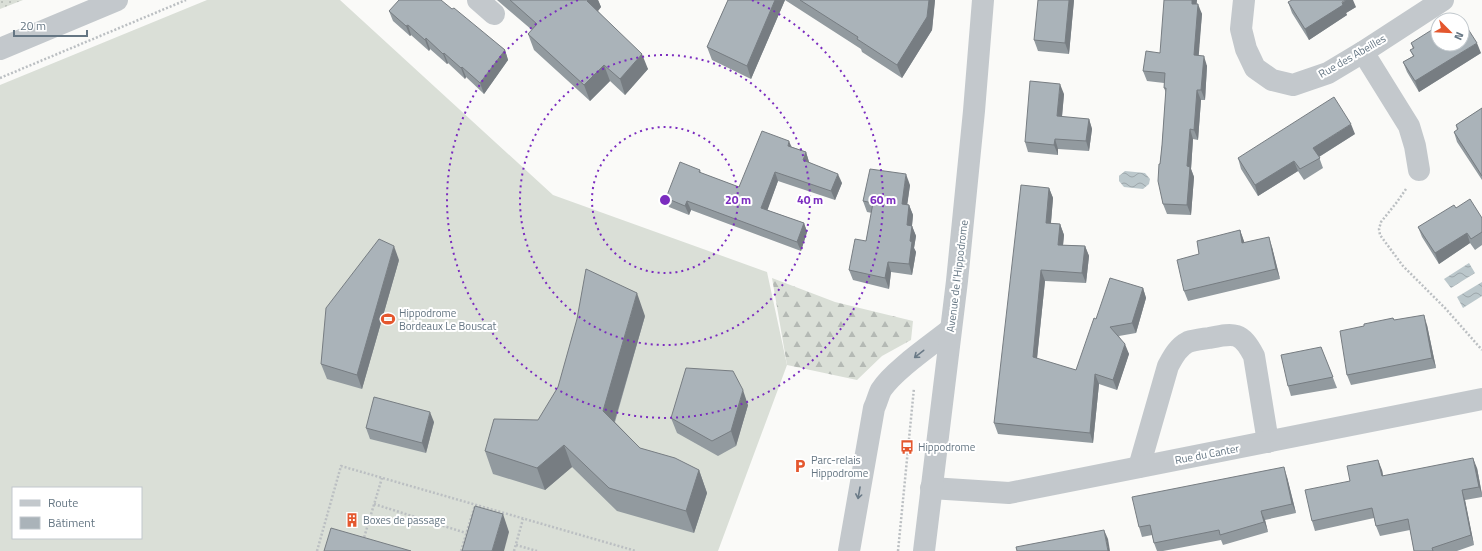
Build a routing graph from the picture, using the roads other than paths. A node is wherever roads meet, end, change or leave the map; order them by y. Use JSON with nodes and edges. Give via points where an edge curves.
{"nodes":[{"id":1,"x":116,"y":0,"type":"edge"},
{"id":2,"x":983,"y":0,"type":"edge"},
{"id":3,"x":1244,"y":0,"type":"edge"},
{"id":4,"x":1443,"y":0,"type":"edge"},
{"id":5,"x":0,"y":49,"type":"edge"},
{"id":6,"x":1363,"y":52,"type":"junction"},
{"id":7,"x":1419,"y":170,"type":"road end"},
{"id":8,"x":950,"y":330,"type":"junction"},
{"id":9,"x":1482,"y":400,"type":"edge"},
{"id":10,"x":1268,"y":442,"type":"junction"},
{"id":11,"x":1140,"y":467,"type":"junction"},
{"id":12,"x":931,"y":488,"type":"junction"},
{"id":13,"x":849,"y":551,"type":"edge"},
{"id":14,"x":924,"y":551,"type":"edge"}],
"edges":[{"from":1,"to":5,"type":"street"},
{"from":2,"to":8,"type":"street","name":"Avenue de l'Hippodrome","via":[[974,111]]},
{"from":3,"to":6,"type":"street","name":"Rue des Abeilles","via":[[1241,29],[1246,49],[1255,68],[1272,80],[1294,85],[1328,73]]},
{"from":4,"to":6,"type":"street","name":"Rue des Abeilles"},
{"from":6,"to":7,"type":"street","via":[[1409,126]]},
{"from":8,"to":12,"type":"street","name":"Avenue de l'Hippodrome"},
{"from":8,"to":13,"type":"street","one_way":true,"via":[[912,360],[881,391],[874,408]]},
{"from":9,"to":10,"type":"street","name":"Rue du Canter"},
{"from":10,"to":11,"type":"street","name":"Rue du Canter"},
{"from":10,"to":11,"type":"street","via":[[1254,356],[1249,345],[1241,337],[1230,334],[1188,342],[1176,352],[1168,366]]},
{"from":11,"to":12,"type":"street","name":"Rue du Canter","via":[[1009,493]]},
{"from":12,"to":14,"type":"street","name":"Avenue de l'Hippodrome"}]}
